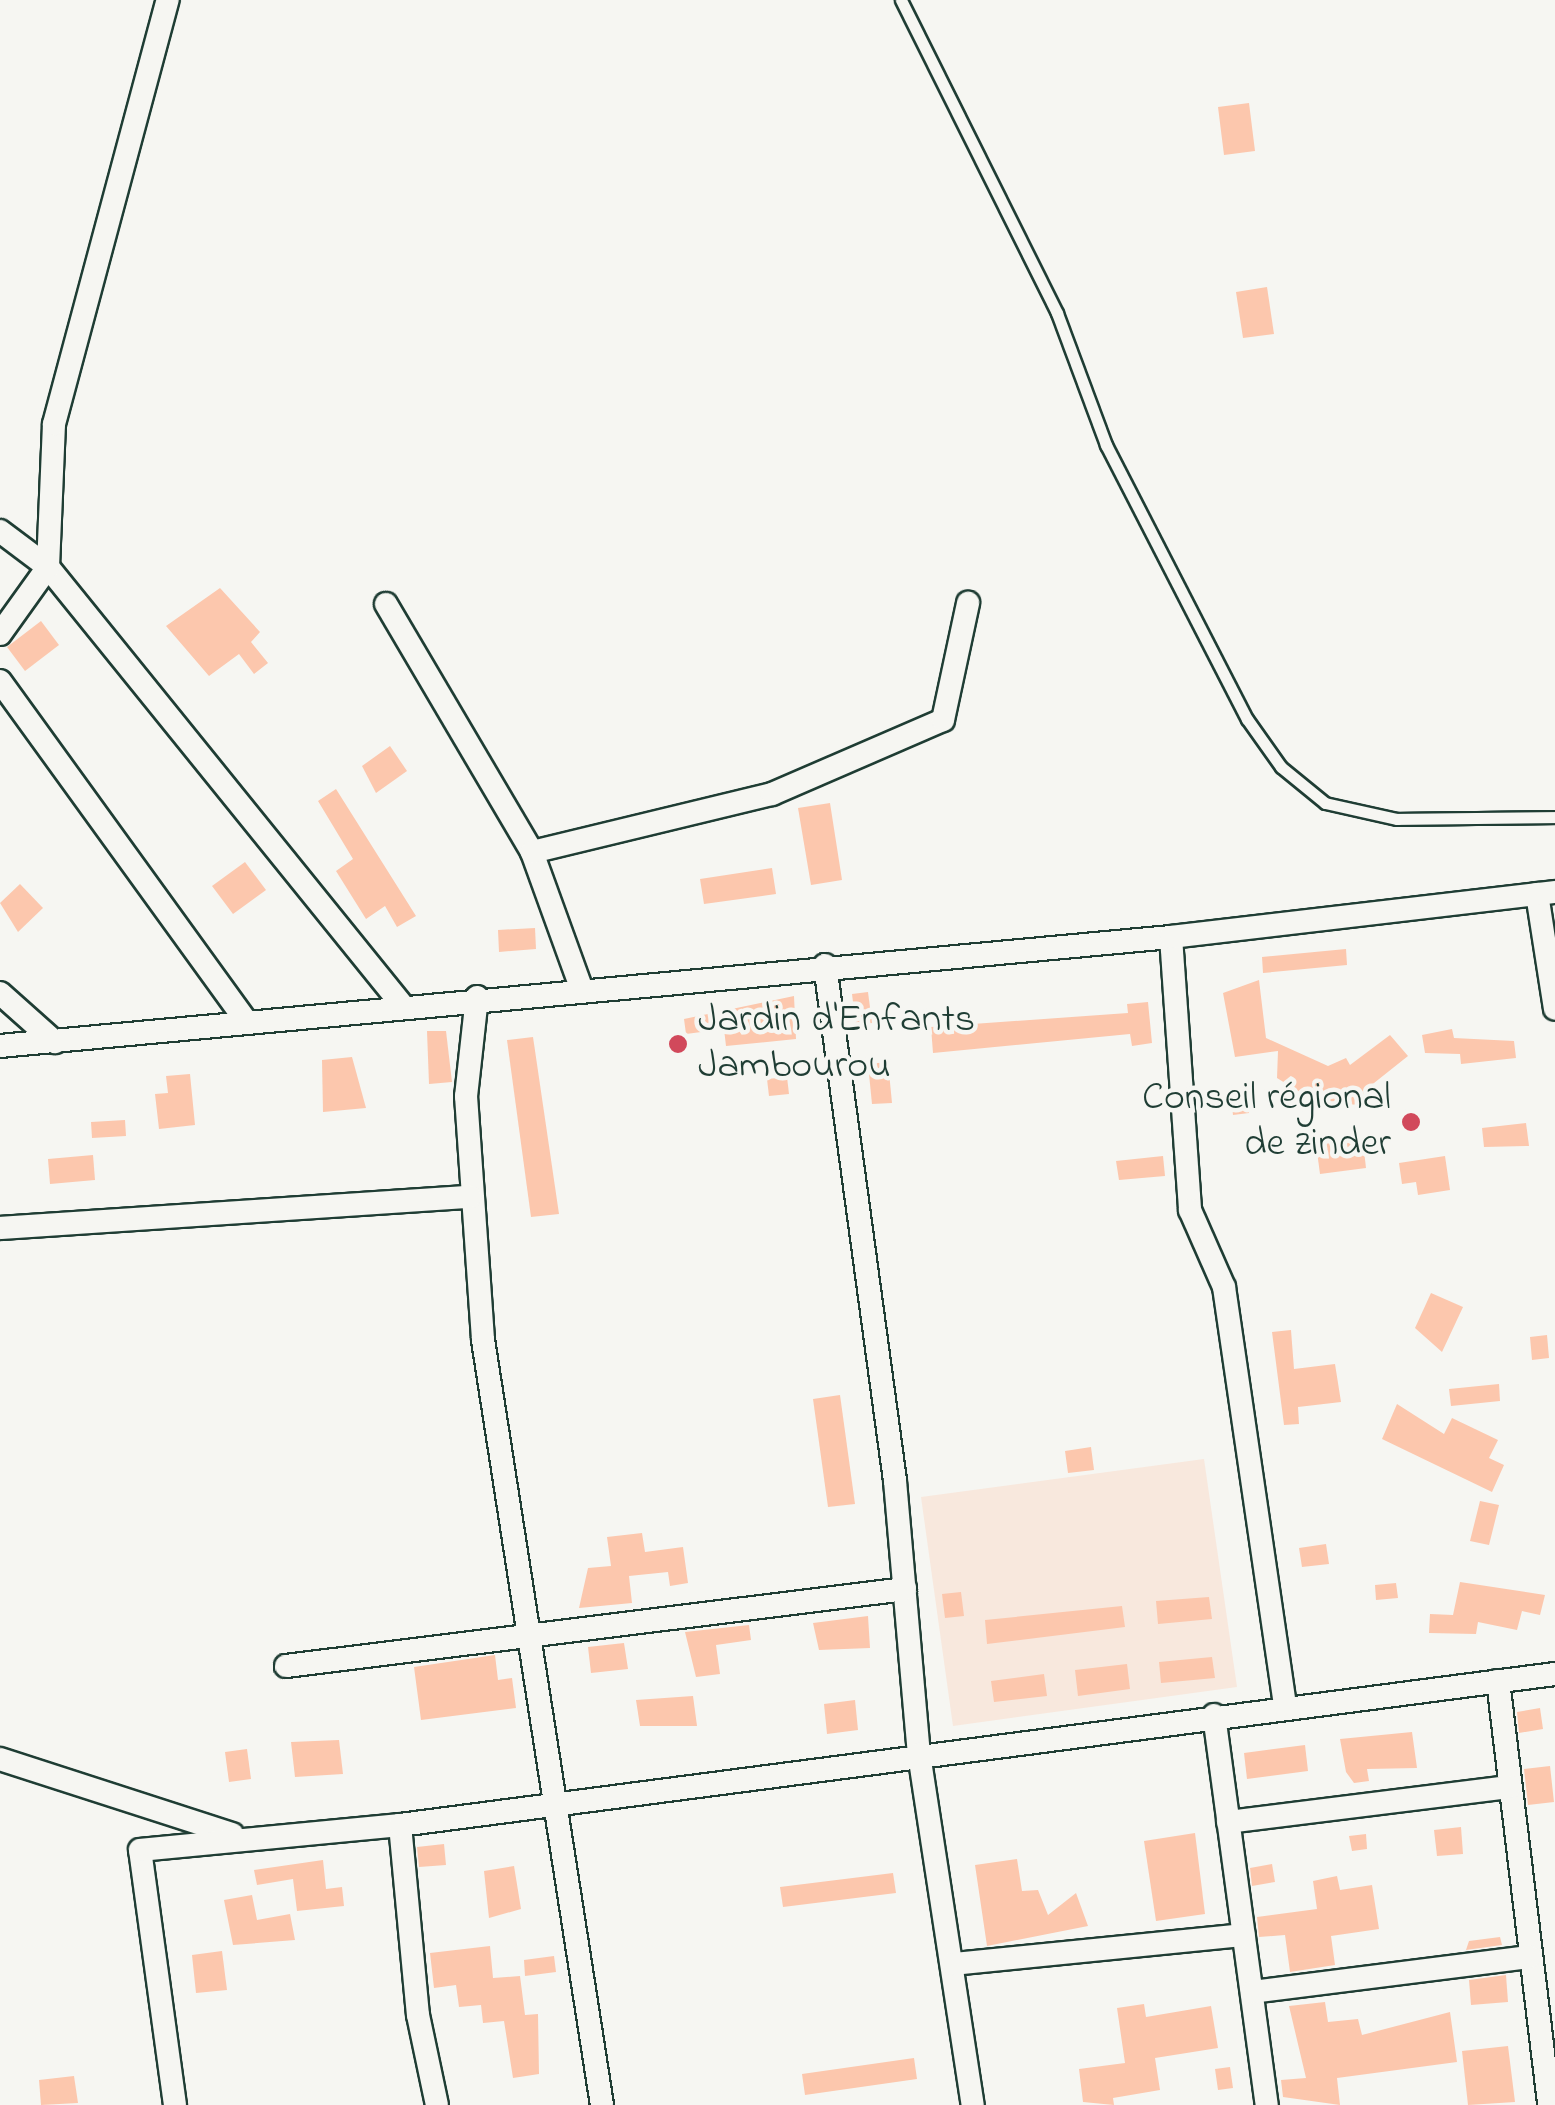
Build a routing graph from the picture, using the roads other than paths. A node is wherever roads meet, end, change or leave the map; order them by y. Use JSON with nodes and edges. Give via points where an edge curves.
{"nodes":[{"id":1,"x":168,"y":0,"type":"edge"},
{"id":2,"x":902,"y":0,"type":"edge"},
{"id":3,"x":0,"y":531,"type":"edge"},
{"id":4,"x":48,"y":567,"type":"junction"},
{"id":5,"x":968,"y":603,"type":"dead end"},
{"id":6,"x":386,"y":604,"type":"dead end"},
{"id":7,"x":0,"y":634,"type":"edge"},
{"id":8,"x":0,"y":681,"type":"edge"},
{"id":9,"x":1555,"y":817,"type":"edge"},
{"id":10,"x":532,"y":852,"type":"junction"},
{"id":11,"x":1546,"y":893,"type":"edge"},
{"id":12,"x":1171,"y":937,"type":"junction"},
{"id":13,"x":824,"y":964,"type":"junction"},
{"id":14,"x":581,"y":988,"type":"junction"},
{"id":15,"x":0,"y":993,"type":"edge"},
{"id":16,"x":477,"y":997,"type":"junction"},
{"id":17,"x":403,"y":1006,"type":"junction"},
{"id":18,"x":1555,"y":1009,"type":"edge"},
{"id":19,"x":248,"y":1023,"type":"junction"},
{"id":20,"x":55,"y":1042,"type":"junction"},
{"id":21,"x":0,"y":1046,"type":"edge"},
{"id":22,"x":470,"y":1197,"type":"junction"},
{"id":23,"x":0,"y":1228,"type":"edge"},
{"id":24,"x":904,"y":1589,"type":"junction"},
{"id":25,"x":535,"y":1635,"type":"junction"},
{"id":26,"x":286,"y":1666,"type":"dead end"},
{"id":27,"x":1555,"y":1674,"type":"edge"},
{"id":28,"x":1498,"y":1682,"type":"junction"},
{"id":29,"x":1286,"y":1704,"type":"junction"},
{"id":30,"x":1214,"y":1715,"type":"junction"},
{"id":31,"x":918,"y":1754,"type":"junction"},
{"id":32,"x":0,"y":1759,"type":"edge"},
{"id":33,"x":1510,"y":1787,"type":"junction"},
{"id":34,"x":560,"y":1803,"type":"junction"},
{"id":35,"x":1228,"y":1822,"type":"junction"},
{"id":36,"x":400,"y":1826,"type":"junction"},
{"id":37,"x":240,"y":1837,"type":"junction"},
{"id":38,"x":1244,"y":1935,"type":"junction"},
{"id":39,"x":1530,"y":1957,"type":"junction"},
{"id":40,"x":953,"y":1964,"type":"junction"},
{"id":41,"x":1252,"y":1992,"type":"junction"},
{"id":42,"x":175,"y":2105,"type":"edge"},
{"id":43,"x":437,"y":2105,"type":"edge"},
{"id":44,"x":602,"y":2105,"type":"edge"},
{"id":45,"x":973,"y":2105,"type":"edge"},
{"id":46,"x":1267,"y":2105,"type":"edge"},
{"id":47,"x":1549,"y":2105,"type":"edge"}],
"edges":[{"from":1,"to":4,"type":"street","via":[[54,424]]},
{"from":2,"to":9,"type":"lane","via":[[1057,313],[1106,445],[1247,720],[1281,767],[1325,803],[1397,819]]},
{"from":3,"to":4,"type":"street"},
{"from":4,"to":7,"type":"street"},
{"from":4,"to":17,"type":"street"},
{"from":5,"to":10,"type":"street","via":[[943,720],[772,794]]},
{"from":6,"to":10,"type":"street"},
{"from":8,"to":19,"type":"street"},
{"from":10,"to":14,"type":"street"},
{"from":11,"to":12,"type":"street"},
{"from":11,"to":18,"type":"street"},
{"from":12,"to":13,"type":"street"},
{"from":12,"to":29,"type":"street","via":[[1190,1210],[1224,1287]]},
{"from":13,"to":14,"type":"street"},
{"from":13,"to":24,"type":"street"},
{"from":14,"to":16,"type":"street"},
{"from":15,"to":20,"type":"street"},
{"from":16,"to":17,"type":"street"},
{"from":16,"to":22,"type":"street","via":[[466,1096]]},
{"from":17,"to":19,"type":"street"},
{"from":19,"to":20,"type":"street"},
{"from":20,"to":21,"type":"street"},
{"from":22,"to":23,"type":"street"},
{"from":22,"to":25,"type":"street","via":[[483,1340]]},
{"from":24,"to":25,"type":"street"},
{"from":24,"to":31,"type":"street"},
{"from":25,"to":26,"type":"street"},
{"from":25,"to":34,"type":"street"},
{"from":27,"to":28,"type":"street"},
{"from":28,"to":29,"type":"street"},
{"from":28,"to":33,"type":"street"},
{"from":29,"to":30,"type":"street"},
{"from":30,"to":31,"type":"street"},
{"from":30,"to":35,"type":"street"},
{"from":31,"to":34,"type":"street"},
{"from":31,"to":40,"type":"street"},
{"from":32,"to":37,"type":"street"},
{"from":33,"to":35,"type":"street"},
{"from":33,"to":39,"type":"street"},
{"from":34,"to":36,"type":"street"},
{"from":34,"to":44,"type":"street"},
{"from":35,"to":38,"type":"street"},
{"from":36,"to":37,"type":"street"},
{"from":36,"to":43,"type":"street","via":[[418,2016]]},
{"from":37,"to":42,"type":"street","via":[[140,1850]]},
{"from":38,"to":40,"type":"street"},
{"from":38,"to":41,"type":"street"},
{"from":39,"to":41,"type":"street"},
{"from":39,"to":47,"type":"street"},
{"from":40,"to":45,"type":"street"},
{"from":41,"to":46,"type":"street"}]}
